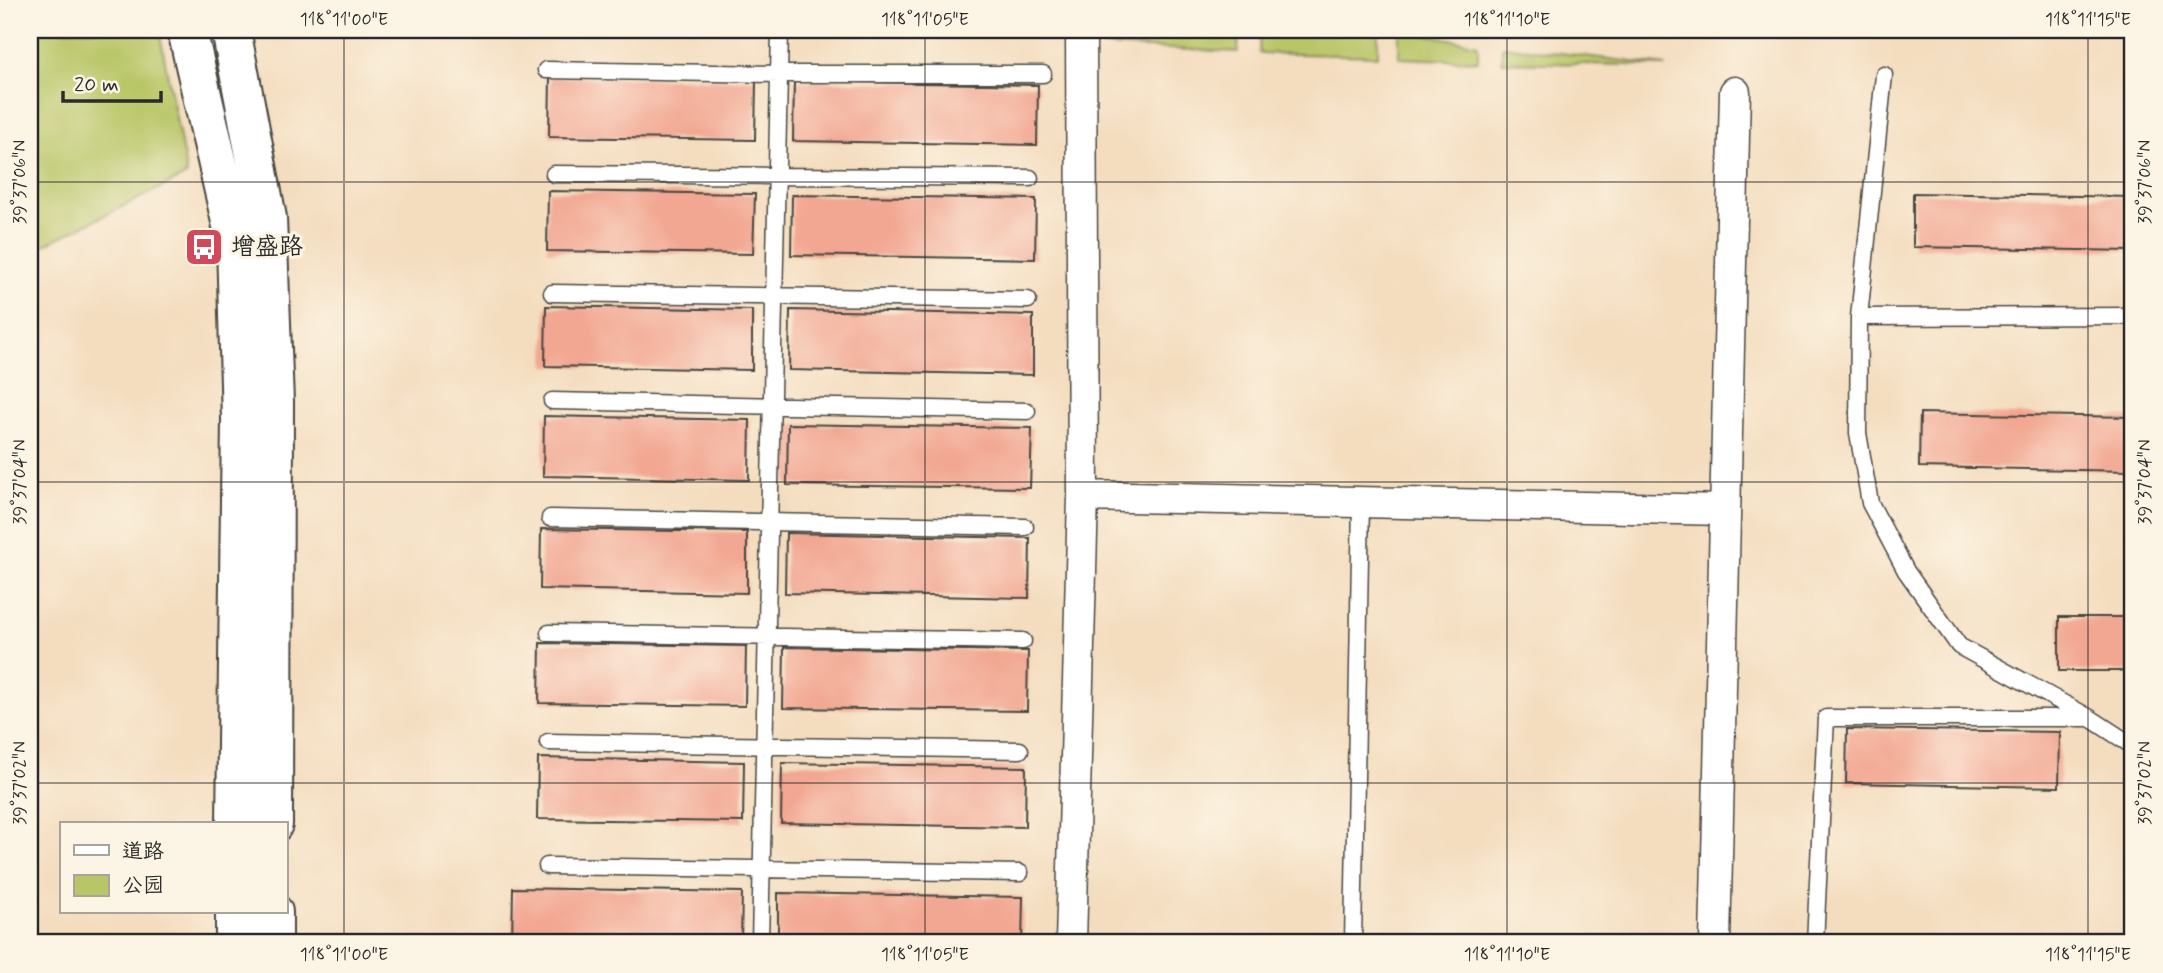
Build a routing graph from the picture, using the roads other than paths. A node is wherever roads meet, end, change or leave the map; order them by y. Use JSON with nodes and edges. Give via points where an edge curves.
{"nodes":[{"id":1,"x":187,"y":30,"type":"edge"},
{"id":2,"x":231,"y":30,"type":"edge"},
{"id":3,"x":780,"y":30,"type":"edge"},
{"id":4,"x":1081,"y":30,"type":"edge"},
{"id":5,"x":546,"y":70,"type":"dead end"},
{"id":6,"x":779,"y":74,"type":"junction"},
{"id":7,"x":1043,"y":74,"type":"dead end"},
{"id":8,"x":1884,"y":75,"type":"dead end"},
{"id":9,"x":1735,"y":92,"type":"dead end"},
{"id":10,"x":554,"y":174,"type":"dead end"},
{"id":11,"x":777,"y":176,"type":"junction"},
{"id":12,"x":1030,"y":178,"type":"dead end"},
{"id":13,"x":552,"y":293,"type":"dead end"},
{"id":14,"x":774,"y":296,"type":"junction"},
{"id":15,"x":1028,"y":300,"type":"dead end"},
{"id":16,"x":2133,"y":316,"type":"edge"},
{"id":17,"x":1859,"y":317,"type":"junction"},
{"id":18,"x":552,"y":401,"type":"dead end"},
{"id":19,"x":772,"y":405,"type":"junction"},
{"id":20,"x":1027,"y":411,"type":"dead end"},
{"id":21,"x":1083,"y":496,"type":"junction"},
{"id":22,"x":1361,"y":501,"type":"junction"},
{"id":23,"x":1725,"y":510,"type":"junction"},
{"id":24,"x":550,"y":517,"type":"dead end"},
{"id":25,"x":769,"y":522,"type":"junction"},
{"id":26,"x":1025,"y":527,"type":"dead end"},
{"id":27,"x":550,"y":633,"type":"dead end"},
{"id":28,"x":767,"y":637,"type":"junction"},
{"id":29,"x":1023,"y":641,"type":"dead end"},
{"id":30,"x":2091,"y":718,"type":"junction"},
{"id":31,"x":548,"y":742,"type":"dead end"},
{"id":32,"x":764,"y":746,"type":"junction"},
{"id":33,"x":2133,"y":746,"type":"edge"},
{"id":34,"x":1020,"y":750,"type":"dead end"},
{"id":35,"x":236,"y":822,"type":"edge"},
{"id":36,"x":273,"y":822,"type":"edge"},
{"id":37,"x":547,"y":866,"type":"dead end"},
{"id":38,"x":761,"y":869,"type":"junction"},
{"id":39,"x":1020,"y":873,"type":"dead end"},
{"id":40,"x":235,"y":914,"type":"edge"},
{"id":41,"x":273,"y":914,"type":"edge"},
{"id":42,"x":234,"y":943,"type":"edge"},
{"id":43,"x":273,"y":943,"type":"edge"},
{"id":44,"x":760,"y":943,"type":"edge"},
{"id":45,"x":1071,"y":943,"type":"edge"},
{"id":46,"x":1353,"y":943,"type":"edge"},
{"id":47,"x":1715,"y":943,"type":"edge"},
{"id":48,"x":1815,"y":943,"type":"edge"}],
"edges":[{"from":1,"to":35,"type":"main road","via":[[236,243],[241,420]]},
{"from":2,"to":36,"type":"main road","via":[[267,218],[274,402]]},
{"from":3,"to":6,"type":"lane"},
{"from":4,"to":21,"type":"street"},
{"from":5,"to":6,"type":"lane"},
{"from":6,"to":7,"type":"lane"},
{"from":6,"to":11,"type":"lane"},
{"from":8,"to":17,"type":"lane"},
{"from":9,"to":23,"type":"street"},
{"from":10,"to":11,"type":"lane"},
{"from":11,"to":12,"type":"lane"},
{"from":11,"to":14,"type":"lane"},
{"from":13,"to":14,"type":"lane"},
{"from":14,"to":15,"type":"lane"},
{"from":14,"to":19,"type":"lane"},
{"from":16,"to":17,"type":"lane"},
{"from":17,"to":30,"type":"lane","via":[[1858,433],[1870,503],[1906,571],[1959,646]]},
{"from":18,"to":19,"type":"lane"},
{"from":19,"to":20,"type":"lane"},
{"from":19,"to":25,"type":"lane"},
{"from":21,"to":22,"type":"street"},
{"from":21,"to":45,"type":"street"},
{"from":22,"to":23,"type":"street"},
{"from":22,"to":46,"type":"lane"},
{"from":23,"to":47,"type":"street"},
{"from":24,"to":25,"type":"lane"},
{"from":25,"to":26,"type":"lane"},
{"from":25,"to":28,"type":"lane"},
{"from":27,"to":28,"type":"lane"},
{"from":28,"to":29,"type":"lane"},
{"from":28,"to":32,"type":"lane"},
{"from":30,"to":33,"type":"lane"},
{"from":30,"to":48,"type":"lane","via":[[1826,718]]},
{"from":31,"to":32,"type":"lane"},
{"from":32,"to":34,"type":"lane"},
{"from":32,"to":38,"type":"lane"},
{"from":37,"to":38,"type":"lane"},
{"from":38,"to":39,"type":"lane"},
{"from":38,"to":44,"type":"lane"},
{"from":40,"to":42,"type":"main road"},
{"from":41,"to":43,"type":"main road"}]}
